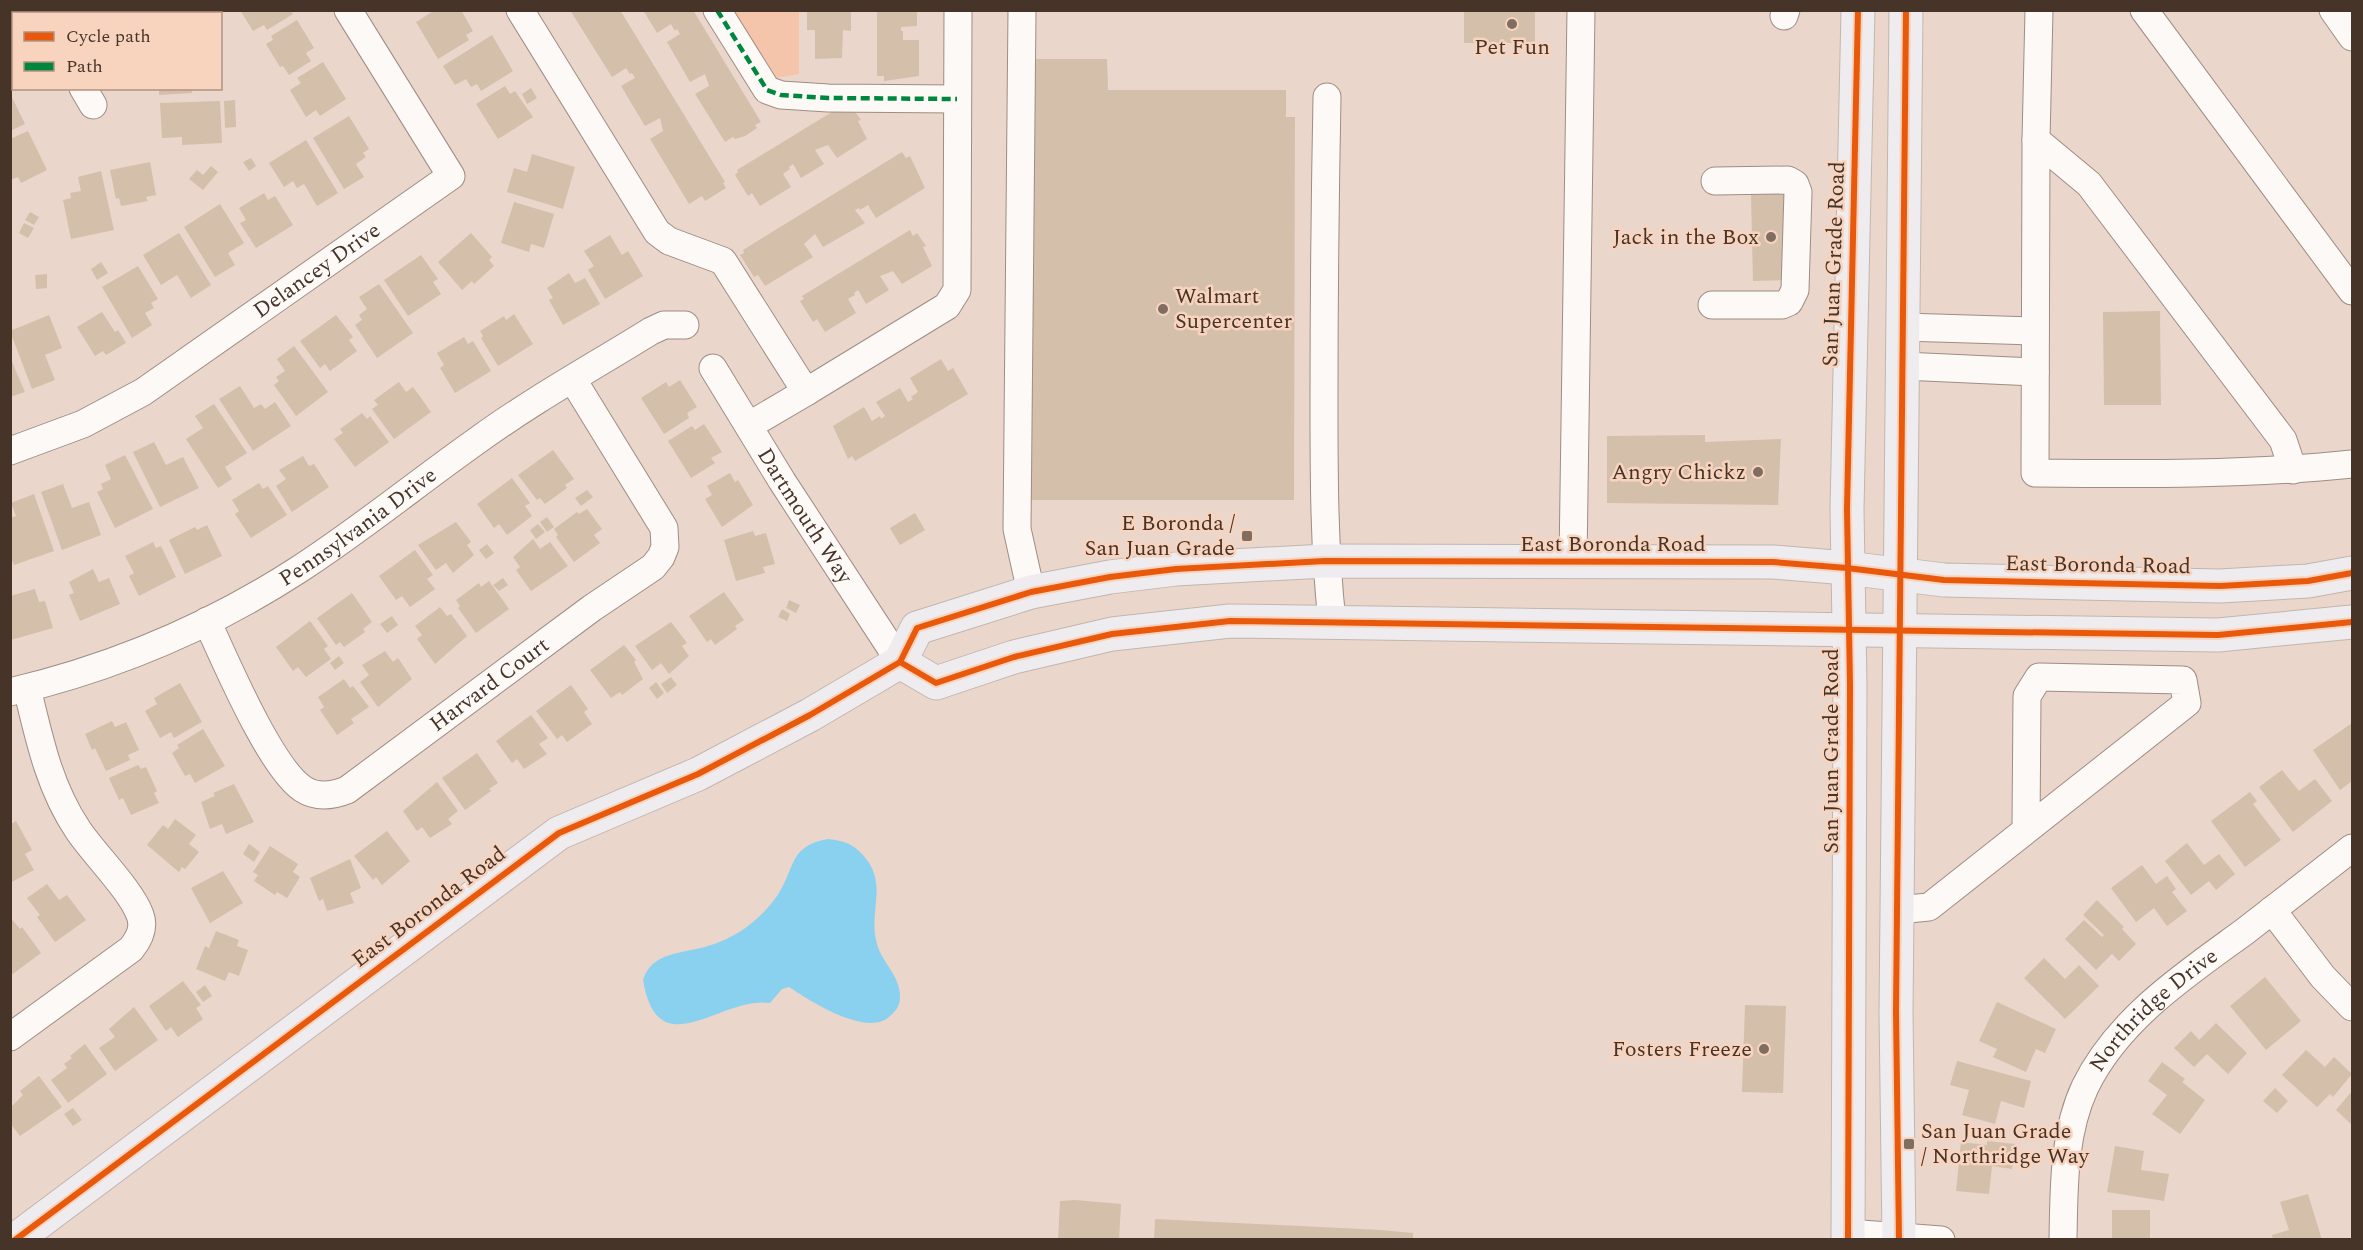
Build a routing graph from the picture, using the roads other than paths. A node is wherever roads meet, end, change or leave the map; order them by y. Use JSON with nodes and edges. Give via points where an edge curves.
{"nodes":[{"id":1,"x":348,"y":10,"type":"edge"},
{"id":2,"x":520,"y":10,"type":"edge"},
{"id":3,"x":717,"y":10,"type":"edge"},
{"id":4,"x":958,"y":10,"type":"edge"},
{"id":5,"x":1022,"y":10,"type":"edge"},
{"id":6,"x":1581,"y":10,"type":"edge"},
{"id":7,"x":1858,"y":10,"type":"edge"},
{"id":8,"x":1906,"y":10,"type":"edge"},
{"id":9,"x":2039,"y":10,"type":"edge"},
{"id":10,"x":2144,"y":10,"type":"edge"},
{"id":11,"x":2333,"y":10,"type":"edge"},
{"id":12,"x":2352,"y":37,"type":"edge"},
{"id":13,"x":1328,"y":97,"type":"dead end"},
{"id":14,"x":957,"y":99,"type":"junction"},
{"id":15,"x":2036,"y":140,"type":"junction"},
{"id":16,"x":1715,"y":181,"type":"dead end"},
{"id":17,"x":2352,"y":291,"type":"edge"},
{"id":18,"x":1712,"y":305,"type":"dead end"},
{"id":19,"x":685,"y":326,"type":"dead end"},
{"id":20,"x":1903,"y":327,"type":"junction"},
{"id":21,"x":2035,"y":331,"type":"junction"},
{"id":22,"x":1903,"y":366,"type":"junction"},
{"id":23,"x":713,"y":368,"type":"dead end"},
{"id":24,"x":2035,"y":372,"type":"junction"},
{"id":25,"x":573,"y":380,"type":"junction"},
{"id":26,"x":806,"y":392,"type":"junction"},
{"id":27,"x":750,"y":425,"type":"junction"},
{"id":28,"x":10,"y":451,"type":"edge"},
{"id":29,"x":2352,"y":464,"type":"edge"},
{"id":30,"x":2293,"y":470,"type":"junction"},
{"id":31,"x":1325,"y":561,"type":"junction"},
{"id":32,"x":1573,"y":561,"type":"junction"},
{"id":33,"x":1847,"y":568,"type":"junction"},
{"id":34,"x":2352,"y":573,"type":"edge"},
{"id":35,"x":1900,"y":574,"type":"junction"},
{"id":36,"x":1031,"y":592,"type":"junction"},
{"id":37,"x":207,"y":621,"type":"junction"},
{"id":38,"x":1332,"y":621,"type":"junction"},
{"id":39,"x":2352,"y":622,"type":"edge"},
{"id":40,"x":1850,"y":630,"type":"junction"},
{"id":41,"x":1899,"y":630,"type":"junction"},
{"id":42,"x":900,"y":662,"type":"junction"},
{"id":43,"x":19,"y":690,"type":"edge"},
{"id":44,"x":2026,"y":830,"type":"junction"},
{"id":45,"x":2352,"y":848,"type":"edge"},
{"id":46,"x":1897,"y":910,"type":"junction"},
{"id":47,"x":2272,"y":910,"type":"junction"},
{"id":48,"x":2352,"y":1007,"type":"edge"},
{"id":49,"x":10,"y":1037,"type":"edge"},
{"id":50,"x":1848,"y":1236,"type":"edge"},
{"id":51,"x":1899,"y":1238,"type":"edge"},
{"id":52,"x":15,"y":1239,"type":"edge"},
{"id":53,"x":1941,"y":1239,"type":"edge"},
{"id":54,"x":2063,"y":1239,"type":"edge"}],
"edges":[{"from":1,"to":28,"type":"street","name":"Delancey Drive","via":[[451,176],[143,392],[83,424]]},
{"from":2,"to":26,"type":"street","via":[[657,232],[669,241],[723,261]]},
{"from":3,"to":14,"type":"street","via":[[767,90],[781,95],[828,98]]},
{"from":4,"to":14,"type":"street"},
{"from":5,"to":36,"type":"street","via":[[1017,529]]},
{"from":6,"to":32,"type":"street"},
{"from":7,"to":33,"type":"main road","name":"San Juan Grade Road"},
{"from":8,"to":20,"type":"main road"},
{"from":9,"to":15,"type":"street"},
{"from":10,"to":17,"type":"street"},
{"from":11,"to":12,"type":"street"},
{"from":13,"to":31,"type":"street"},
{"from":14,"to":26,"type":"street","via":[[954,297],[935,314]]},
{"from":15,"to":21,"type":"street"},
{"from":15,"to":30,"type":"street","via":[[2090,184],[2283,440]]},
{"from":16,"to":18,"type":"street","via":[[1788,180],[1795,184],[1798,203],[1795,290],[1789,302]]},
{"from":19,"to":25,"type":"street","name":"Pennsylvania Drive","via":[[664,325],[651,331]]},
{"from":20,"to":21,"type":"street"},
{"from":20,"to":22,"type":"main road"},
{"from":21,"to":24,"type":"street"},
{"from":22,"to":24,"type":"street"},
{"from":22,"to":35,"type":"main road"},
{"from":23,"to":27,"type":"street","name":"Dartmouth Way"},
{"from":24,"to":30,"type":"street","via":[[2035,473]]},
{"from":25,"to":37,"type":"street","name":"Pennsylvania Drive","via":[[479,438],[315,559],[262,593]]},
{"from":25,"to":37,"type":"street","name":"Harvard Court","via":[[664,528],[662,557],[347,790],[315,795],[291,777],[259,728]]},
{"from":26,"to":27,"type":"street"},
{"from":27,"to":42,"type":"street","name":"Dartmouth Way"},
{"from":29,"to":30,"type":"street"},
{"from":31,"to":32,"type":"main road","name":"East Boronda Road"},
{"from":31,"to":36,"type":"main road","name":"East Boronda Road","via":[[1176,569]]},
{"from":31,"to":38,"type":"street"},
{"from":32,"to":33,"type":"main road","name":"East Boronda Road","via":[[1773,562]]},
{"from":33,"to":35,"type":"main road","name":"East Boronda Road"},
{"from":33,"to":40,"type":"main road","name":"San Juan Grade Road"},
{"from":34,"to":35,"type":"main road","name":"East Boronda Road","via":[[2308,581],[2220,586],[1944,580]]},
{"from":35,"to":41,"type":"main road"},
{"from":36,"to":42,"type":"main road","name":"East Boronda Road","via":[[917,628]]},
{"from":37,"to":43,"type":"street","name":"Pennsylvania Drive","via":[[124,657]]},
{"from":38,"to":40,"type":"main road"},
{"from":38,"to":42,"type":"main road","via":[[1230,621],[1154,628],[1014,657],[936,683]]},
{"from":39,"to":41,"type":"main road","via":[[2218,635]]},
{"from":40,"to":41,"type":"main road"},
{"from":40,"to":50,"type":"main road","name":"San Juan Grade Road"},
{"from":41,"to":46,"type":"main road"},
{"from":42,"to":52,"type":"main road","name":"East Boronda Road","via":[[698,774],[559,833]]},
{"from":43,"to":49,"type":"street","via":[[58,796],[138,909],[142,925],[131,949]]},
{"from":44,"to":44,"type":"street","via":[[2027,696],[2039,677],[2183,680],[2187,703]]},
{"from":44,"to":46,"type":"street","via":[[1929,907]]},
{"from":45,"to":47,"type":"street","name":"Northridge Drive"},
{"from":46,"to":51,"type":"main road"},
{"from":47,"to":48,"type":"street","via":[[2323,977]]},
{"from":47,"to":54,"type":"street","name":"Northridge Drive","via":[[2160,997],[2133,1021],[2098,1064],[2085,1088],[2070,1134]]},
{"from":50,"to":51,"type":"street"},
{"from":51,"to":53,"type":"street"}]}
